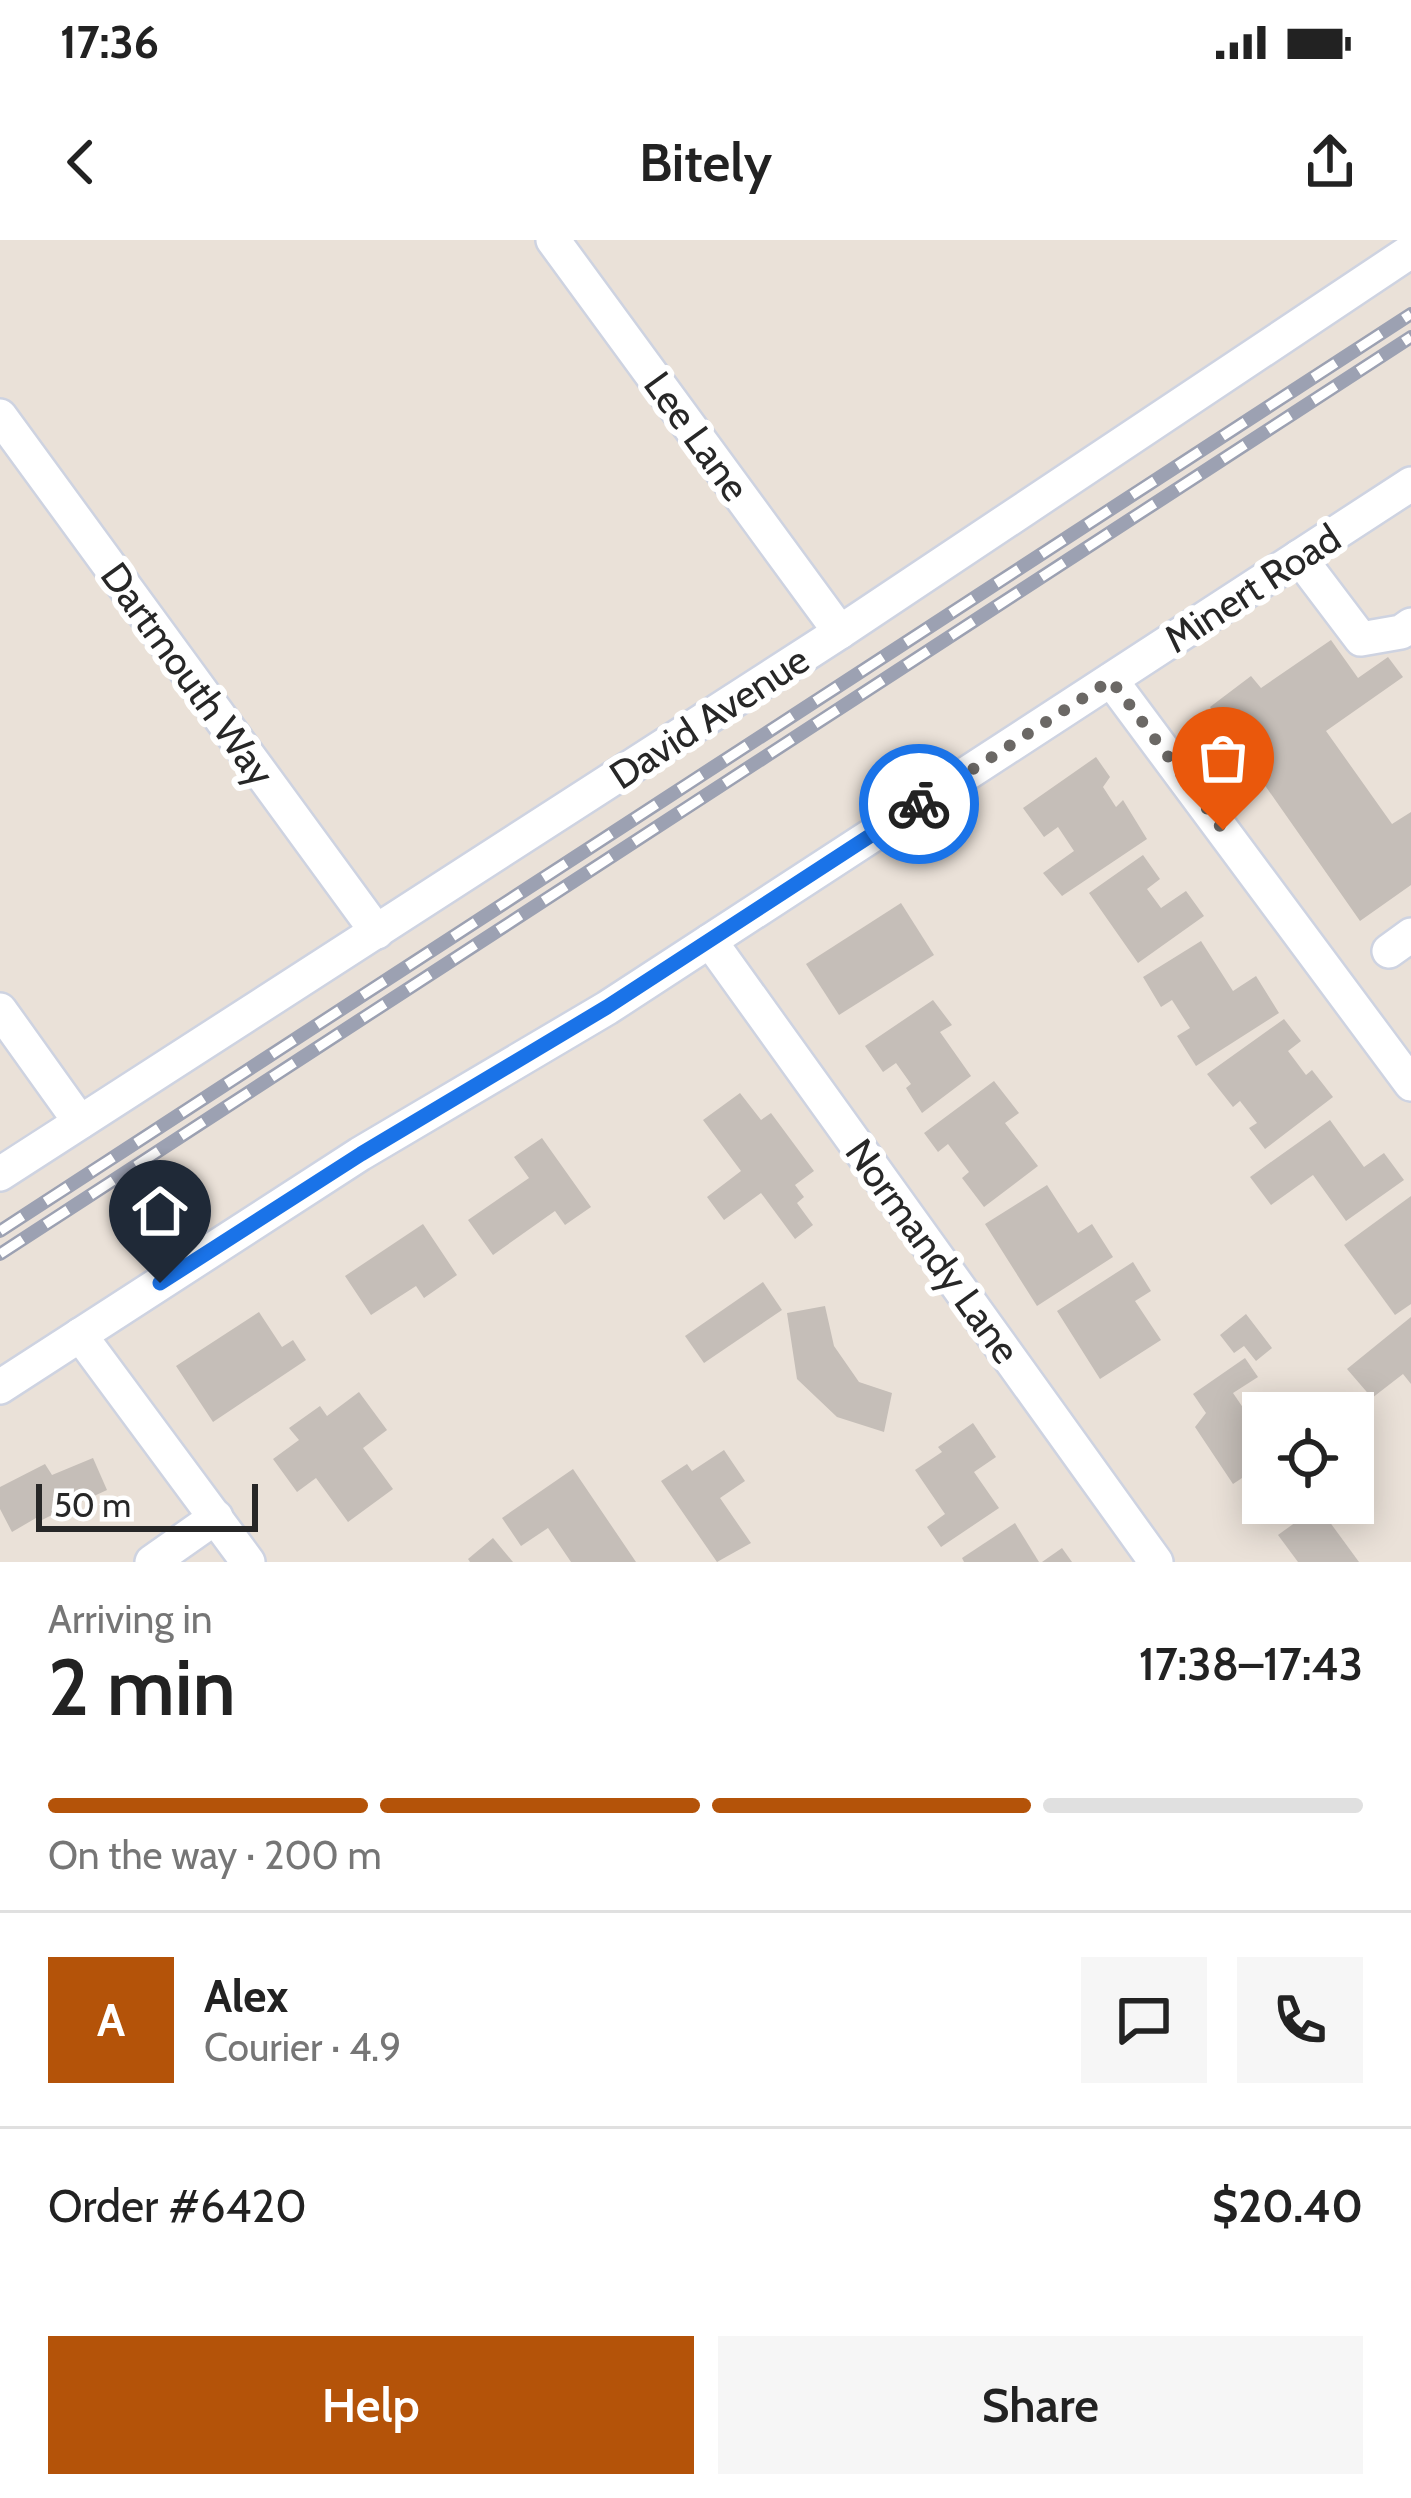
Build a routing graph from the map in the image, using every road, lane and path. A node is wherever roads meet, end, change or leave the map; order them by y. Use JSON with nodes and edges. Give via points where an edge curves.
{"nodes":[{"id":1,"x":554,"y":240,"type":"edge"},
{"id":2,"x":1411,"y":251,"type":"edge"},
{"id":3,"x":0,"y":416,"type":"edge"},
{"id":4,"x":1411,"y":484,"type":"edge"},
{"id":5,"x":1299,"y":557,"type":"junction"},
{"id":6,"x":840,"y":632,"type":"junction"},
{"id":7,"x":1408,"y":634,"type":"edge"},
{"id":8,"x":1111,"y":680,"type":"junction"},
{"id":9,"x":377,"y":932,"type":"junction"},
{"id":10,"x":710,"y":941,"type":"junction"},
{"id":11,"x":0,"y":1010,"type":"edge"},
{"id":12,"x":1404,"y":1061,"type":"edge"},
{"id":13,"x":80,"y":1122,"type":"junction"},
{"id":14,"x":0,"y":1174,"type":"edge"},
{"id":15,"x":80,"y":1335,"type":"junction"},
{"id":16,"x":0,"y":1387,"type":"edge"},
{"id":17,"x":216,"y":1517,"type":"junction"},
{"id":18,"x":152,"y":1562,"type":"edge"},
{"id":19,"x":248,"y":1562,"type":"edge"},
{"id":20,"x":1156,"y":1562,"type":"edge"}],
"edges":[{"from":1,"to":6,"type":"street","name":"Lee Lane"},
{"from":2,"to":6,"type":"street","name":"David Avenue"},
{"from":3,"to":9,"type":"street","name":"Dartmouth Way"},
{"from":4,"to":5,"type":"street","name":"Minert Road"},
{"from":5,"to":7,"type":"street","via":[[1361,639]]},
{"from":5,"to":8,"type":"street","name":"Minert Road"},
{"from":6,"to":9,"type":"street","name":"David Avenue"},
{"from":8,"to":10,"type":"street","name":"Minert Road"},
{"from":8,"to":12,"type":"street"},
{"from":9,"to":13,"type":"street","name":"David Avenue"},
{"from":10,"to":15,"type":"street","name":"Minert Road"},
{"from":10,"to":20,"type":"street","name":"Normandy Lane"},
{"from":11,"to":13,"type":"street"},
{"from":13,"to":14,"type":"street","name":"David Avenue"},
{"from":15,"to":16,"type":"street","name":"Minert Road"},
{"from":15,"to":17,"type":"street"},
{"from":17,"to":18,"type":"street"},
{"from":17,"to":19,"type":"street"}]}
